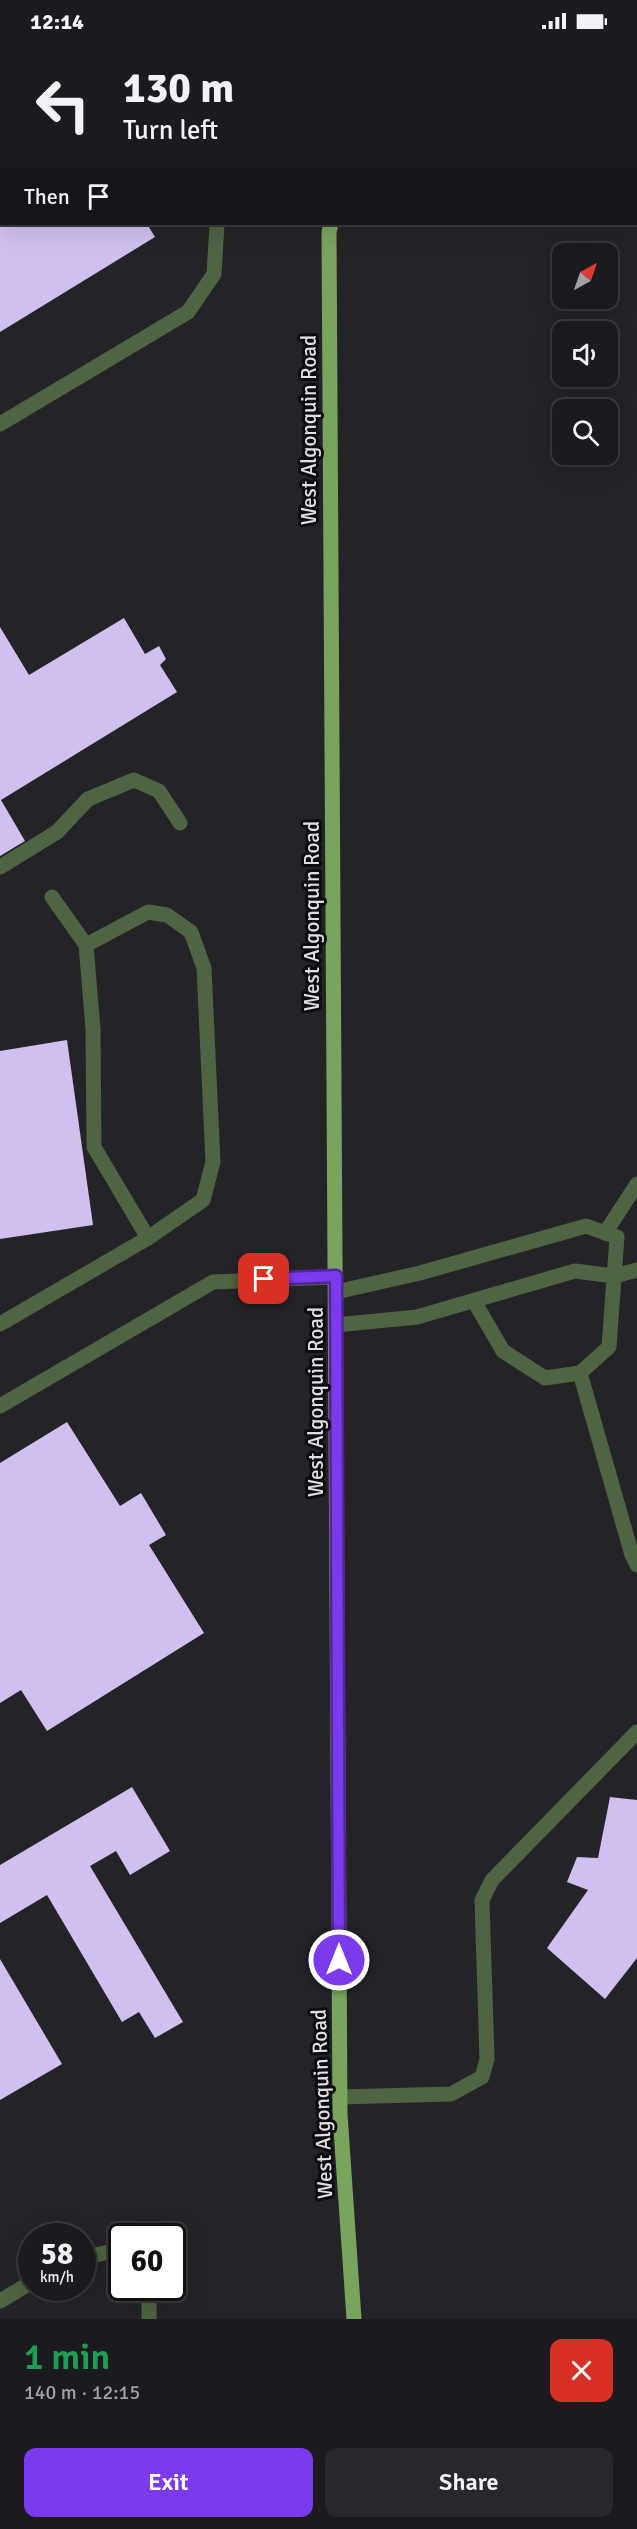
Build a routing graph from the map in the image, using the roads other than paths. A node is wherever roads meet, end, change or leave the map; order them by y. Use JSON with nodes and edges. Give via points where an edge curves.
{"nodes":[{"id":1,"x":218,"y":225,"type":"edge"},
{"id":2,"x":328,"y":226,"type":"edge"},
{"id":3,"x":0,"y":423,"type":"edge"},
{"id":4,"x":180,"y":823,"type":"dead end"},
{"id":5,"x":0,"y":867,"type":"edge"},
{"id":6,"x":52,"y":897,"type":"dead end"},
{"id":7,"x":86,"y":945,"type":"junction"},
{"id":8,"x":637,"y":1184,"type":"edge"},
{"id":9,"x":611,"y":1235,"type":"junction"},
{"id":10,"x":148,"y":1238,"type":"junction"},
{"id":11,"x":637,"y":1270,"type":"edge"},
{"id":12,"x":336,"y":1276,"type":"junction"},
{"id":13,"x":614,"y":1276,"type":"junction"},
{"id":14,"x":336,"y":1292,"type":"junction"},
{"id":15,"x":474,"y":1301,"type":"junction"},
{"id":16,"x":0,"y":1324,"type":"edge"},
{"id":17,"x":336,"y":1325,"type":"junction"},
{"id":18,"x":580,"y":1373,"type":"junction"},
{"id":19,"x":0,"y":1406,"type":"edge"},
{"id":20,"x":637,"y":1564,"type":"edge"},
{"id":21,"x":637,"y":1732,"type":"edge"},
{"id":22,"x":340,"y":2097,"type":"junction"},
{"id":23,"x":18,"y":2290,"type":"edge"},
{"id":24,"x":0,"y":2301,"type":"edge"},
{"id":25,"x":149,"y":2301,"type":"edge"},
{"id":26,"x":149,"y":2319,"type":"edge"},
{"id":27,"x":354,"y":2319,"type":"edge"}],
"edges":[{"from":1,"to":3,"type":"lane","via":[[214,274],[188,312]]},
{"from":2,"to":12,"type":"main road","name":"West Algonquin Road"},
{"from":4,"to":5,"type":"lane","via":[[159,790],[134,780],[88,799],[57,832]]},
{"from":6,"to":7,"type":"lane"},
{"from":7,"to":10,"type":"lane","via":[[93,1029],[94,1147]]},
{"from":7,"to":10,"type":"lane","via":[[148,912],[167,915],[191,932],[204,969],[213,1162],[203,1200]]},
{"from":8,"to":9,"type":"lane"},
{"from":9,"to":13,"type":"lane"},
{"from":9,"to":14,"type":"lane","via":[[586,1226],[420,1273]]},
{"from":10,"to":16,"type":"lane"},
{"from":11,"to":13,"type":"lane"},
{"from":12,"to":14,"type":"main road","name":"West Algonquin Road"},
{"from":12,"to":19,"type":"lane","via":[[213,1282]]},
{"from":13,"to":15,"type":"lane","via":[[575,1271]]},
{"from":13,"to":18,"type":"lane","via":[[609,1347]]},
{"from":14,"to":17,"type":"main road","name":"West Algonquin Road"},
{"from":15,"to":17,"type":"lane","via":[[417,1317]]},
{"from":15,"to":18,"type":"lane","via":[[503,1351],[545,1378]]},
{"from":17,"to":22,"type":"main road","name":"West Algonquin Road"},
{"from":18,"to":20,"type":"lane"},
{"from":21,"to":22,"type":"lane","via":[[492,1880],[482,1900],[487,2059],[482,2077],[451,2094]]},
{"from":22,"to":27,"type":"main road","name":"West Algonquin Road"},
{"from":23,"to":24,"type":"lane"},
{"from":25,"to":26,"type":"lane"}]}
